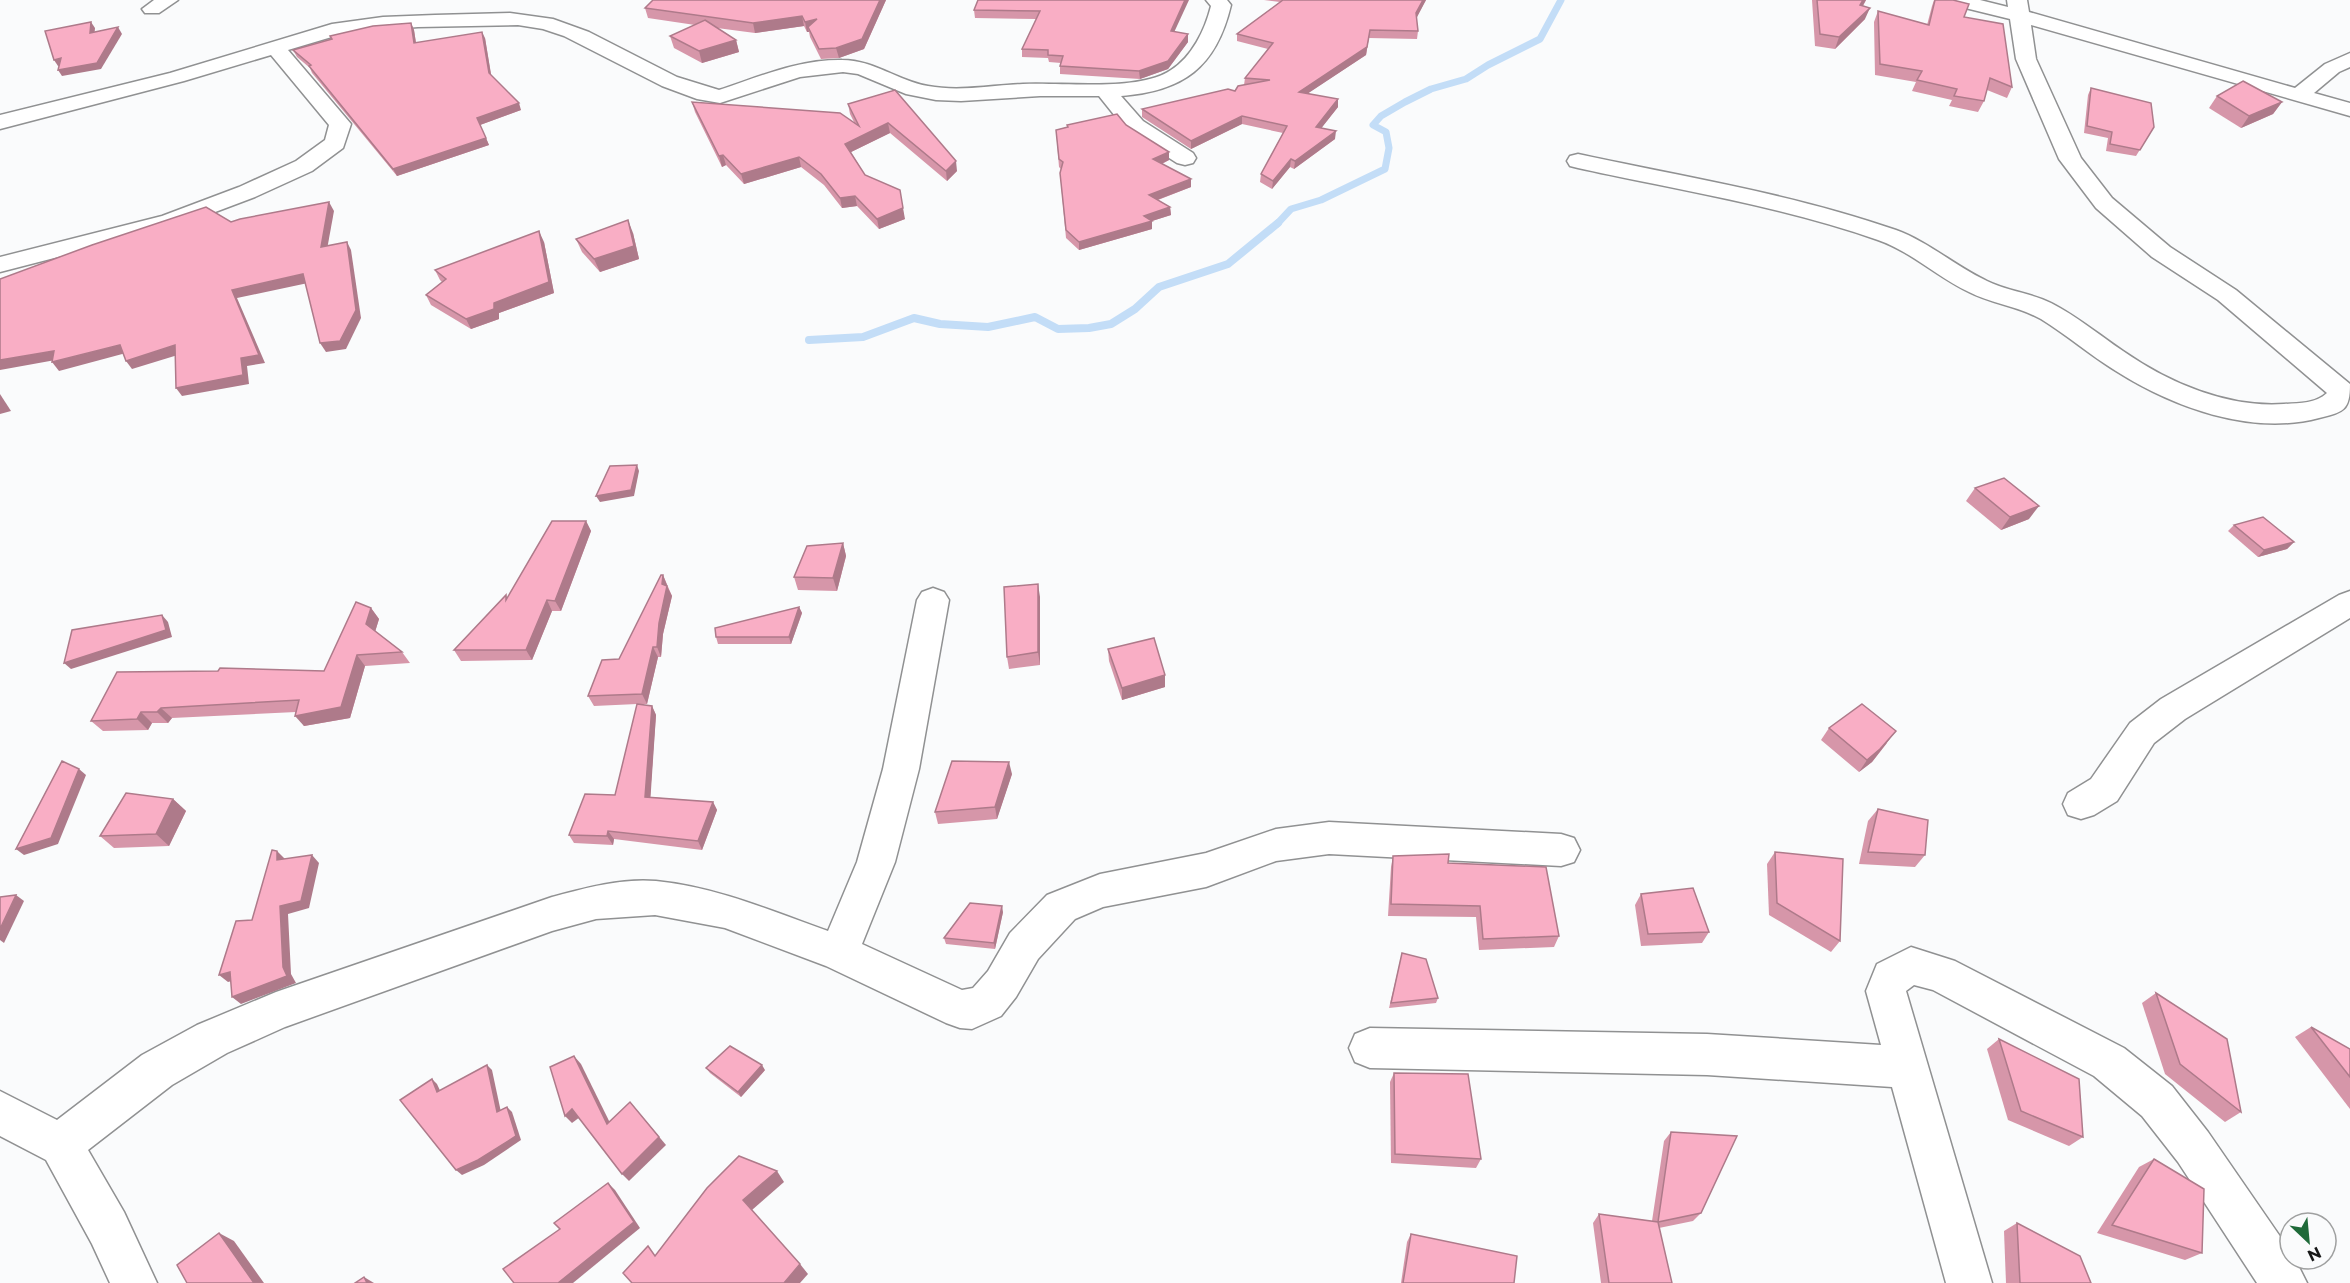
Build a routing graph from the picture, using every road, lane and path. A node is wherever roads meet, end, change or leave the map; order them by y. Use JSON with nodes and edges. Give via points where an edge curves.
{"nodes":[{"id":1,"x":1216,"y":0,"type":"edge"},
{"id":2,"x":1956,"y":0,"type":"edge"},
{"id":3,"x":2018,"y":8,"type":"edge"},
{"id":4,"x":274,"y":46,"type":"junction"},
{"id":5,"x":2350,"y":59,"type":"edge"},
{"id":6,"x":1104,"y":89,"type":"junction"},
{"id":7,"x":2298,"y":96,"type":"junction"},
{"id":8,"x":2350,"y":110,"type":"edge"},
{"id":9,"x":0,"y":122,"type":"edge"},
{"id":10,"x":1185,"y":158,"type":"dead end"},
{"id":11,"x":1578,"y":161,"type":"dead end"},
{"id":12,"x":0,"y":265,"type":"edge"},
{"id":13,"x":933,"y":600,"type":"dead end"},
{"id":14,"x":2350,"y":603,"type":"edge"},
{"id":15,"x":2081,"y":804,"type":"dead end"},
{"id":16,"x":1562,"y":850,"type":"dead end"},
{"id":17,"x":839,"y":953,"type":"junction"},
{"id":18,"x":1370,"y":1048,"type":"dead end"},
{"id":19,"x":1908,"y":1068,"type":"junction"},
{"id":20,"x":0,"y":1113,"type":"edge"},
{"id":21,"x":61,"y":1145,"type":"junction"},
{"id":22,"x":134,"y":1283,"type":"edge"},
{"id":23,"x":1969,"y":1283,"type":"edge"},
{"id":24,"x":2284,"y":1283,"type":"edge"}],
"edges":[{"from":1,"to":6,"type":"street","via":[[1221,5],[1218,22],[1180,74],[1153,86]]},
{"from":2,"to":3,"type":"street"},
{"from":3,"to":7,"type":"street"},
{"from":3,"to":11,"type":"street","via":[[2026,59],[2043,99],[2070,159],[2104,203],[2161,252],[2227,295],[2340,390],[2339,398],[2305,412],[2262,414],[2230,408],[2165,386],[2126,366],[2040,309],[1975,286],[1915,247],[1890,236],[1830,217]]},
{"from":4,"to":6,"type":"street","via":[[358,26],[446,20],[535,21],[581,36],[707,97],[720,97],[796,73],[844,66],[866,69],[924,92],[950,95]]},
{"from":4,"to":9,"type":"street","via":[[177,77]]},
{"from":4,"to":12,"type":"street","via":[[340,124],[335,143],[304,166],[170,221]]},
{"from":5,"to":7,"type":"street","via":[[2332,68]]},
{"from":6,"to":10,"type":"street","via":[[1135,126]]},
{"from":7,"to":8,"type":"street"},
{"from":13,"to":17,"type":"street","via":[[901,769],[876,862]]},
{"from":14,"to":15,"type":"street","via":[[2173,709],[2142,733],[2104,789]]},
{"from":16,"to":17,"type":"street","via":[[1329,838],[1276,845],[1206,870],[1100,891],[1061,907],[1024,946],[987,1002],[972,1010],[960,1009]]},
{"from":17,"to":21,"type":"street","via":[[725,911],[655,898],[596,902],[276,1011],[212,1039],[157,1070]]},
{"from":18,"to":19,"type":"street","via":[[1680,1054],[1843,1061]]},
{"from":19,"to":23,"type":"street"},
{"from":19,"to":24,"type":"street","via":[[1886,991],[1891,976],[1911,966],[1941,974],[2109,1062],[2157,1101],[2193,1147]]},
{"from":20,"to":21,"type":"street"},
{"from":21,"to":22,"type":"street"}]}
